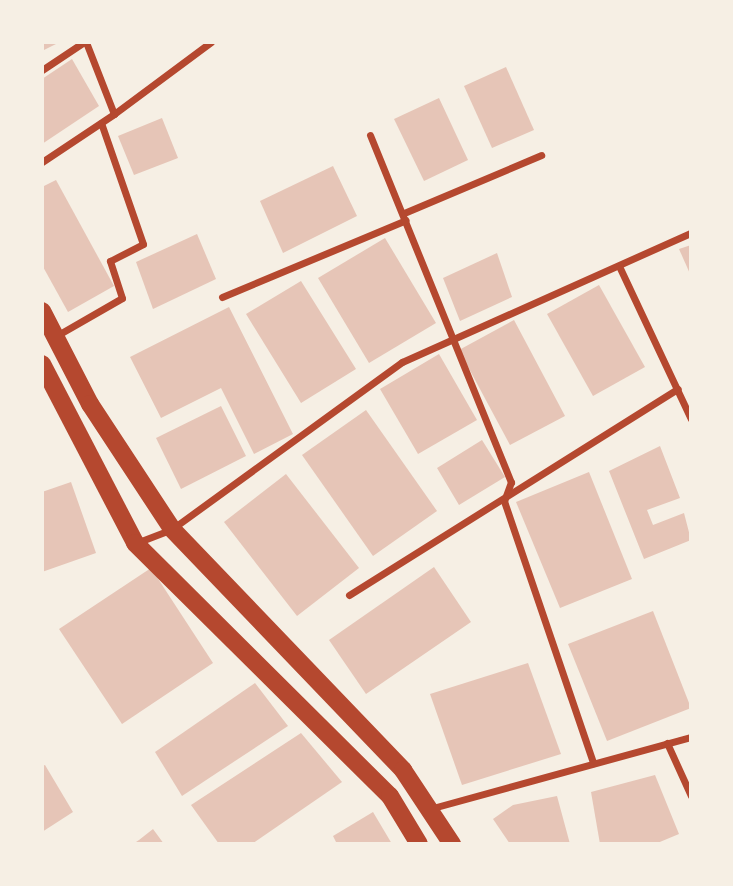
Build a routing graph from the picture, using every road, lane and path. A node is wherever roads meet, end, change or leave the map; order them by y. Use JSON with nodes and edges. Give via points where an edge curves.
{"nodes":[{"id":1,"x":85,"y":42,"type":"edge"},
{"id":2,"x":211,"y":42,"type":"edge"},
{"id":3,"x":42,"y":70,"type":"edge"},
{"id":4,"x":114,"y":114,"type":"junction"},
{"id":5,"x":101,"y":123,"type":"junction"},
{"id":6,"x":370,"y":135,"type":"dead end"},
{"id":7,"x":541,"y":155,"type":"dead end"},
{"id":8,"x":42,"y":162,"type":"edge"},
{"id":9,"x":405,"y":216,"type":"junction"},
{"id":10,"x":691,"y":233,"type":"edge"},
{"id":11,"x":619,"y":266,"type":"junction"},
{"id":12,"x":222,"y":297,"type":"dead end"},
{"id":13,"x":42,"y":311,"type":"edge"},
{"id":14,"x":55,"y":337,"type":"junction"},
{"id":15,"x":449,"y":341,"type":"junction"},
{"id":16,"x":42,"y":364,"type":"edge"},
{"id":17,"x":678,"y":390,"type":"junction"},
{"id":18,"x":691,"y":419,"type":"edge"},
{"id":19,"x":504,"y":501,"type":"junction"},
{"id":20,"x":172,"y":529,"type":"junction"},
{"id":21,"x":135,"y":544,"type":"junction"},
{"id":22,"x":349,"y":595,"type":"dead end"},
{"id":23,"x":691,"y":737,"type":"edge"},
{"id":24,"x":667,"y":743,"type":"junction"},
{"id":25,"x":593,"y":763,"type":"junction"},
{"id":26,"x":691,"y":796,"type":"edge"},
{"id":27,"x":429,"y":809,"type":"junction"},
{"id":28,"x":419,"y":844,"type":"edge"},
{"id":29,"x":452,"y":844,"type":"edge"}],
"edges":[{"from":1,"to":3,"type":"street"},
{"from":1,"to":4,"type":"street"},
{"from":2,"to":4,"type":"street"},
{"from":4,"to":5,"type":"street"},
{"from":5,"to":8,"type":"street"},
{"from":5,"to":14,"type":"street","via":[[143,244],[110,261],[122,298]]},
{"from":6,"to":9,"type":"street"},
{"from":7,"to":9,"type":"street"},
{"from":9,"to":12,"type":"street"},
{"from":9,"to":15,"type":"street"},
{"from":10,"to":11,"type":"street"},
{"from":11,"to":15,"type":"street"},
{"from":11,"to":17,"type":"street"},
{"from":13,"to":14,"type":"main road"},
{"from":14,"to":20,"type":"main road","via":[[90,404]]},
{"from":15,"to":19,"type":"street","via":[[511,482]]},
{"from":15,"to":20,"type":"street","via":[[402,362]]},
{"from":16,"to":21,"type":"main road"},
{"from":17,"to":18,"type":"street"},
{"from":17,"to":19,"type":"street"},
{"from":19,"to":22,"type":"street","via":[[480,508]]},
{"from":19,"to":25,"type":"street"},
{"from":20,"to":21,"type":"street"},
{"from":20,"to":27,"type":"main road","via":[[403,770]]},
{"from":21,"to":28,"type":"main road","via":[[390,796]]},
{"from":23,"to":24,"type":"street"},
{"from":24,"to":25,"type":"street"},
{"from":24,"to":26,"type":"street"},
{"from":25,"to":27,"type":"street"},
{"from":27,"to":29,"type":"main road"}]}
